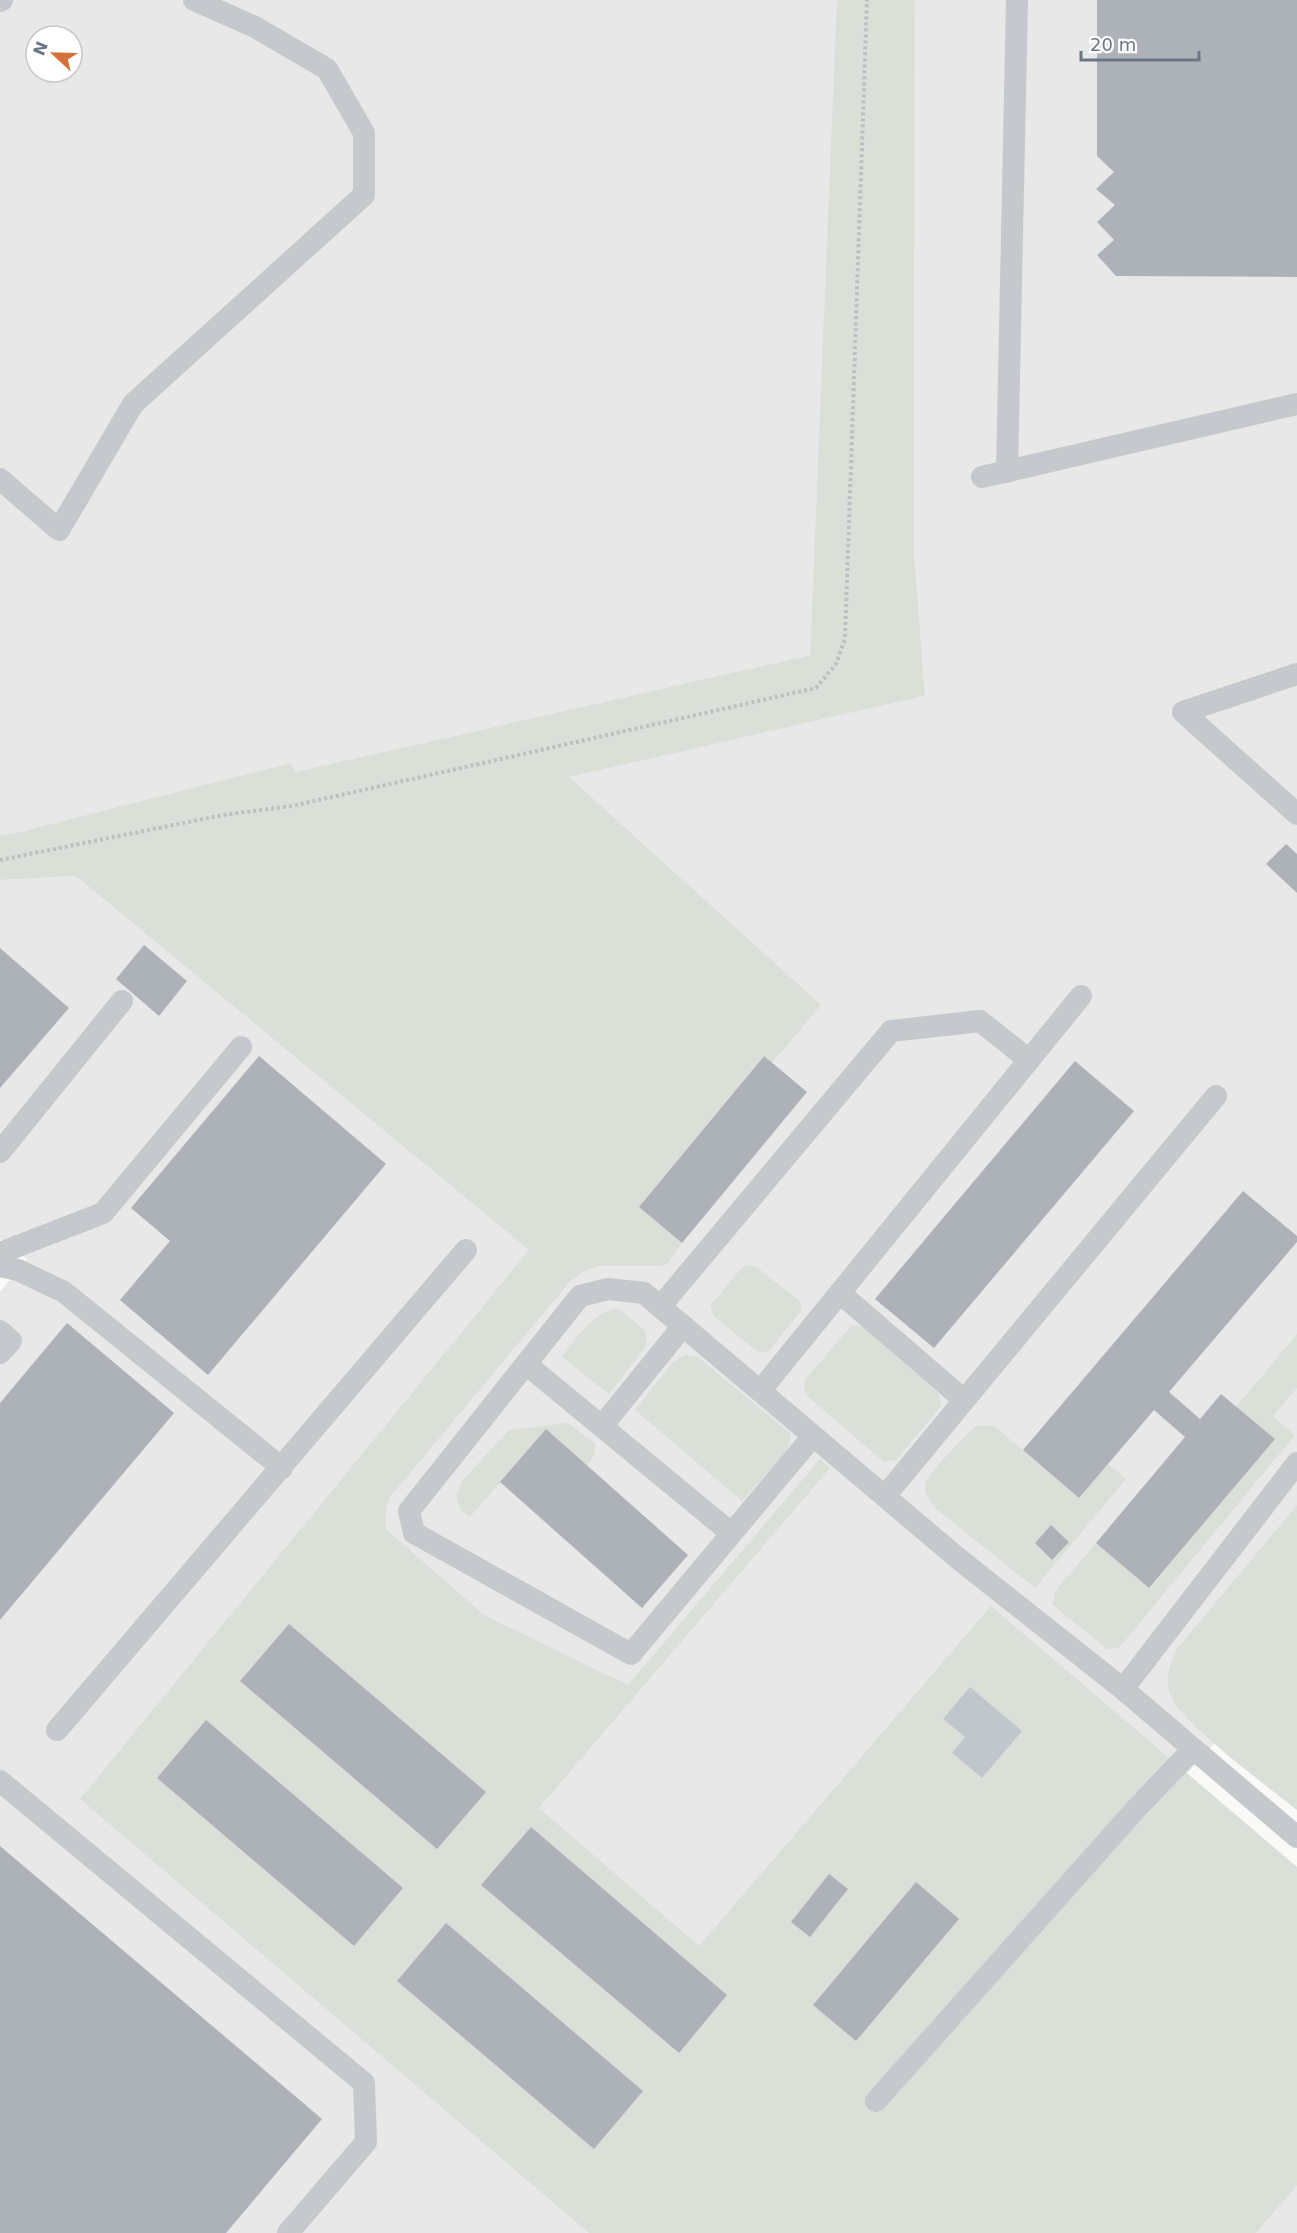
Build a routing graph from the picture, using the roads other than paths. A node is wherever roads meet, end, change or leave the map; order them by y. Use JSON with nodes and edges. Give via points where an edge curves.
{"nodes":[{"id":1,"x":194,"y":0,"type":"edge"},
{"id":2,"x":1017,"y":0,"type":"edge"},
{"id":3,"x":1297,"y":404,"type":"edge"},
{"id":4,"x":1007,"y":472,"type":"junction"},
{"id":5,"x":982,"y":477,"type":"dead end"},
{"id":6,"x":0,"y":479,"type":"edge"},
{"id":7,"x":1297,"y":674,"type":"edge"},
{"id":8,"x":1297,"y":814,"type":"edge"},
{"id":9,"x":1081,"y":996,"type":"dead end"},
{"id":10,"x":122,"y":1001,"type":"dead end"},
{"id":11,"x":242,"y":1047,"type":"dead end"},
{"id":12,"x":1029,"y":1060,"type":"junction"},
{"id":13,"x":1216,"y":1096,"type":"dead end"},
{"id":14,"x":0,"y":1152,"type":"edge"},
{"id":15,"x":466,"y":1250,"type":"dead end"},
{"id":16,"x":0,"y":1253,"type":"edge"},
{"id":17,"x":0,"y":1266,"type":"edge"},
{"id":18,"x":840,"y":1293,"type":"junction"},
{"id":19,"x":660,"y":1307,"type":"junction"},
{"id":20,"x":683,"y":1326,"type":"junction"},
{"id":21,"x":0,"y":1331,"type":"edge"},
{"id":22,"x":0,"y":1353,"type":"edge"},
{"id":23,"x":526,"y":1364,"type":"junction"},
{"id":24,"x":760,"y":1391,"type":"junction"},
{"id":25,"x":964,"y":1400,"type":"junction"},
{"id":26,"x":602,"y":1426,"type":"junction"},
{"id":27,"x":813,"y":1436,"type":"junction"},
{"id":28,"x":1297,"y":1463,"type":"edge"},
{"id":29,"x":282,"y":1468,"type":"junction"},
{"id":30,"x":885,"y":1496,"type":"junction"},
{"id":31,"x":731,"y":1533,"type":"junction"},
{"id":32,"x":1123,"y":1689,"type":"junction"},
{"id":33,"x":57,"y":1730,"type":"dead end"},
{"id":34,"x":1193,"y":1749,"type":"junction"},
{"id":35,"x":0,"y":1781,"type":"edge"},
{"id":36,"x":1297,"y":1837,"type":"edge"},
{"id":37,"x":876,"y":2101,"type":"dead end"},
{"id":38,"x":288,"y":2233,"type":"edge"}],
"edges":[{"from":1,"to":6,"type":"lane","via":[[255,27],[327,69],[363,133],[364,195],[133,404],[59,530]]},
{"from":2,"to":4,"type":"lane"},
{"from":3,"to":4,"type":"lane"},
{"from":4,"to":5,"type":"lane"},
{"from":7,"to":8,"type":"lane","via":[[1183,712]]},
{"from":9,"to":12,"type":"lane"},
{"from":10,"to":14,"type":"lane"},
{"from":11,"to":16,"type":"lane","via":[[103,1214]]},
{"from":12,"to":18,"type":"lane"},
{"from":12,"to":19,"type":"lane","via":[[980,1021],[891,1031]]},
{"from":13,"to":25,"type":"lane"},
{"from":15,"to":29,"type":"lane"},
{"from":17,"to":29,"type":"lane","via":[[18,1270],[64,1292]]},
{"from":18,"to":24,"type":"lane"},
{"from":18,"to":25,"type":"lane"},
{"from":19,"to":20,"type":"lane"},
{"from":19,"to":23,"type":"lane","via":[[644,1293],[608,1289],[580,1296]]},
{"from":20,"to":24,"type":"lane"},
{"from":20,"to":26,"type":"lane"},
{"from":21,"to":22,"type":"lane","via":[[11,1341]]},
{"from":23,"to":26,"type":"lane"},
{"from":23,"to":31,"type":"lane","via":[[409,1511],[414,1533],[630,1654]]},
{"from":24,"to":27,"type":"lane"},
{"from":25,"to":30,"type":"lane"},
{"from":26,"to":31,"type":"lane"},
{"from":27,"to":30,"type":"lane"},
{"from":27,"to":31,"type":"lane"},
{"from":28,"to":32,"type":"lane"},
{"from":29,"to":33,"type":"lane"},
{"from":30,"to":32,"type":"lane"},
{"from":32,"to":34,"type":"lane"},
{"from":34,"to":36,"type":"lane"},
{"from":34,"to":37,"type":"lane"},
{"from":35,"to":38,"type":"lane","via":[[364,2083],[366,2142]]}]}
